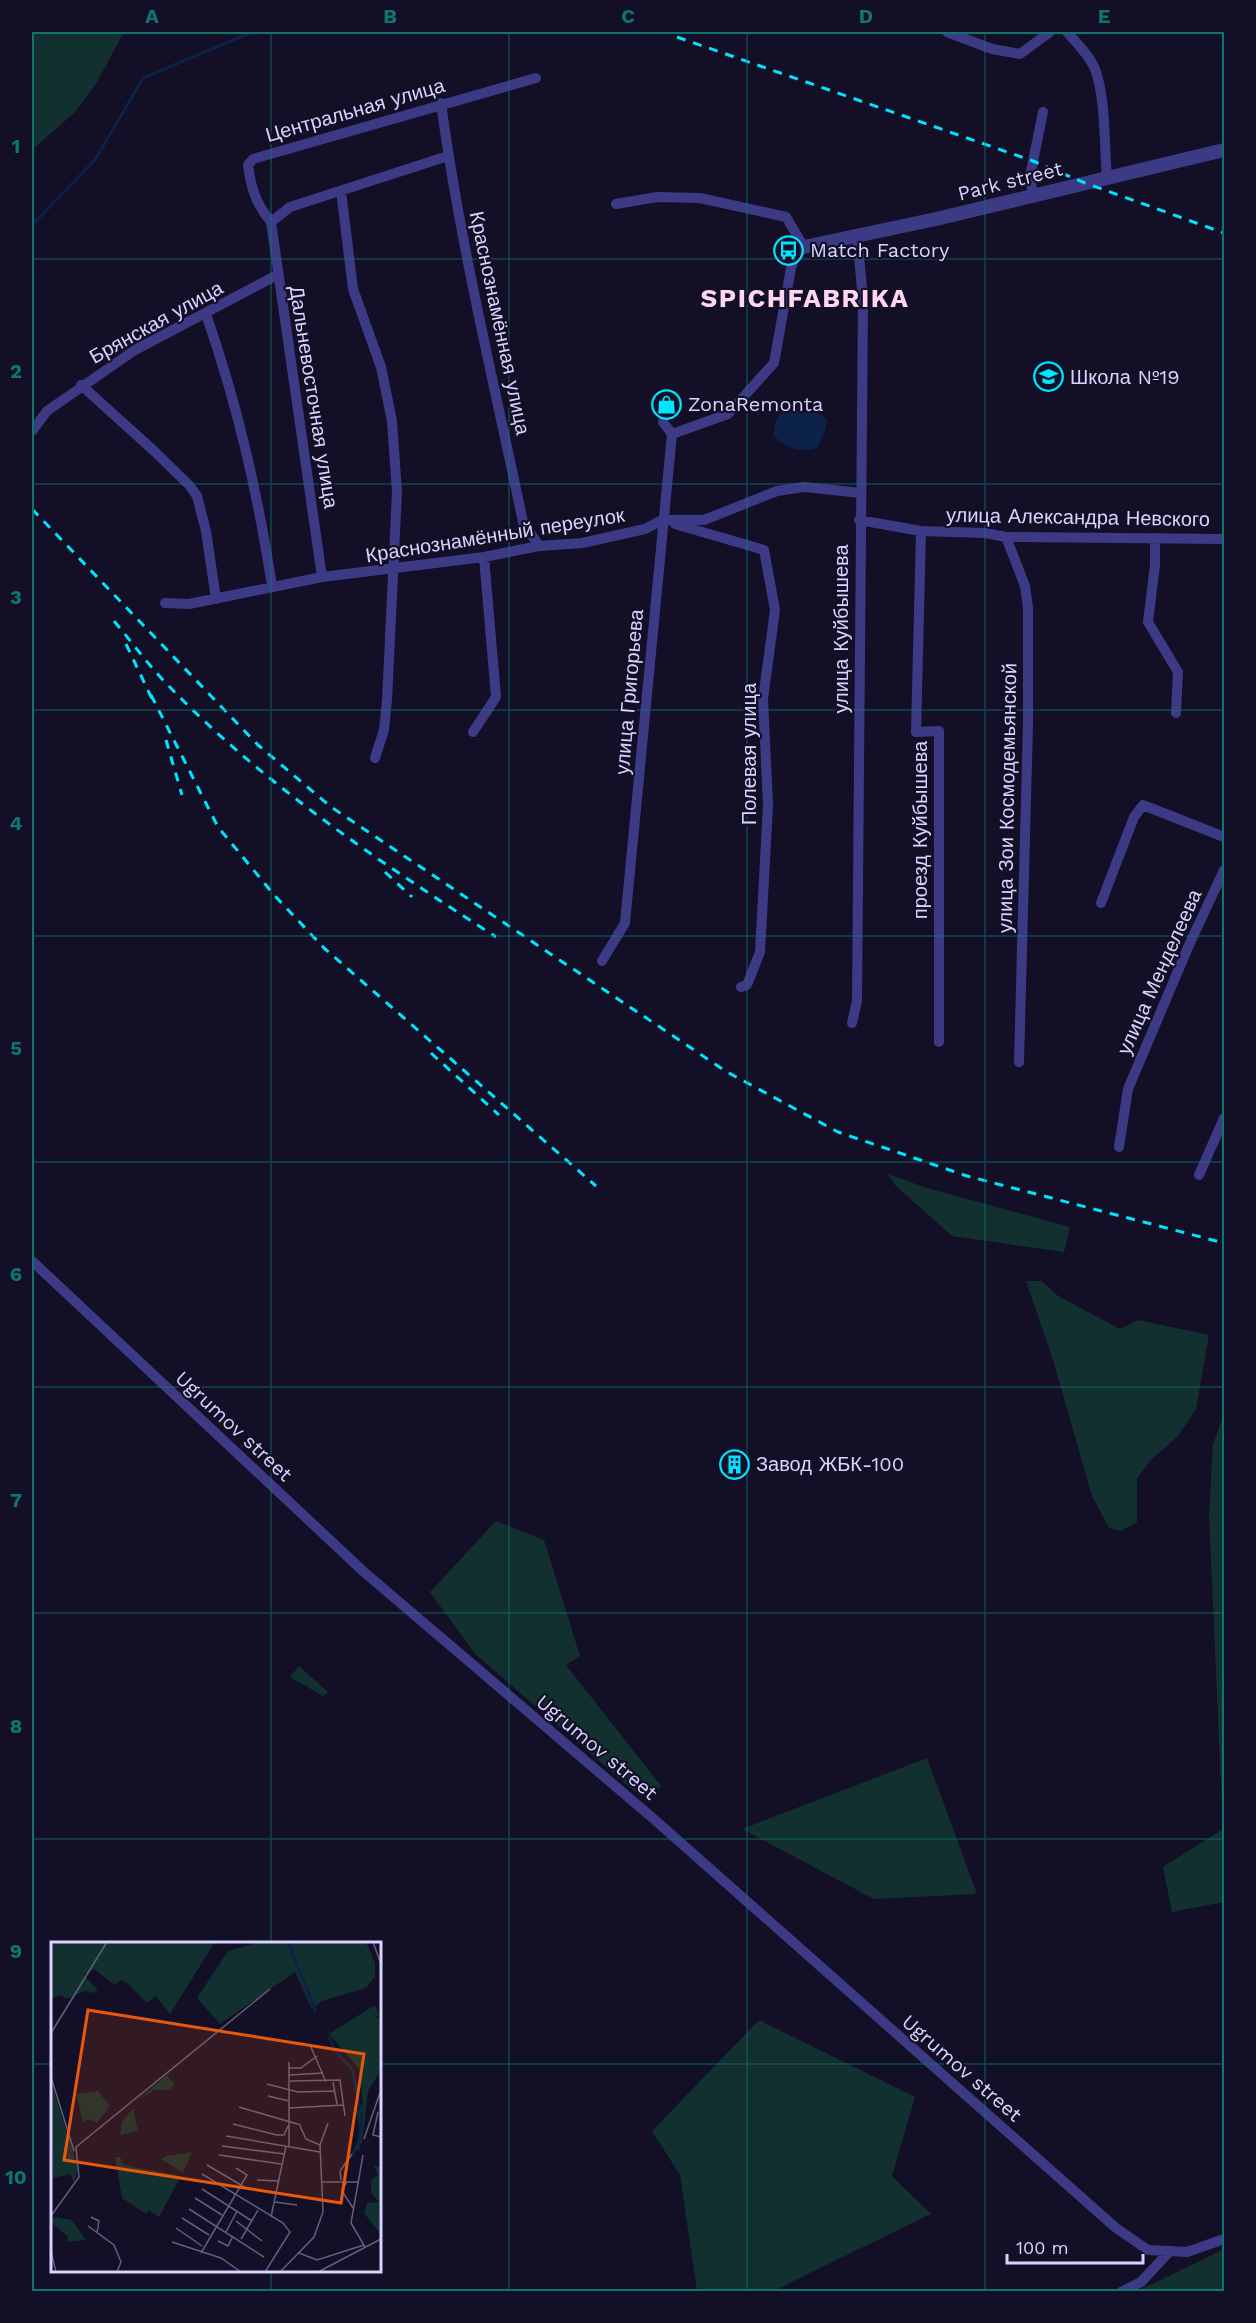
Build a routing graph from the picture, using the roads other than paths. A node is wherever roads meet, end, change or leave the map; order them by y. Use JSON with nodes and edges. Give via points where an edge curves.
{"nodes":[{"id":1,"x":947,"y":32,"type":"edge"},
{"id":2,"x":1050,"y":32,"type":"edge"},
{"id":3,"x":1067,"y":32,"type":"edge"},
{"id":4,"x":536,"y":78,"type":"dead end"},
{"id":5,"x":441,"y":103,"type":"junction"},
{"id":6,"x":1043,"y":112,"type":"dead end"},
{"id":7,"x":1224,"y":150,"type":"edge"},
{"id":8,"x":448,"y":156,"type":"junction"},
{"id":9,"x":1107,"y":177,"type":"junction"},
{"id":10,"x":340,"y":191,"type":"junction"},
{"id":11,"x":1033,"y":196,"type":"junction"},
{"id":12,"x":616,"y":204,"type":"dead end"},
{"id":13,"x":271,"y":222,"type":"junction"},
{"id":14,"x":857,"y":234,"type":"junction"},
{"id":15,"x":804,"y":247,"type":"junction"},
{"id":16,"x":277,"y":275,"type":"junction"},
{"id":17,"x":206,"y":314,"type":"junction"},
{"id":18,"x":81,"y":385,"type":"junction"},
{"id":19,"x":663,"y":422,"type":"dead end"},
{"id":20,"x":32,"y":431,"type":"edge"},
{"id":21,"x":672,"y":434,"type":"junction"},
{"id":22,"x":861,"y":493,"type":"junction"},
{"id":23,"x":662,"y":520,"type":"junction"},
{"id":24,"x":859,"y":520,"type":"junction"},
{"id":25,"x":921,"y":531,"type":"junction"},
{"id":26,"x":1006,"y":537,"type":"junction"},
{"id":27,"x":1155,"y":538,"type":"junction"},
{"id":28,"x":1224,"y":539,"type":"edge"},
{"id":29,"x":539,"y":546,"type":"junction"},
{"id":30,"x":484,"y":557,"type":"junction"},
{"id":31,"x":392,"y":569,"type":"junction"},
{"id":32,"x":322,"y":577,"type":"junction"},
{"id":33,"x":272,"y":586,"type":"junction"},
{"id":34,"x":216,"y":599,"type":"junction"},
{"id":35,"x":165,"y":603,"type":"dead end"},
{"id":36,"x":1176,"y":713,"type":"dead end"},
{"id":37,"x":473,"y":732,"type":"dead end"},
{"id":38,"x":375,"y":758,"type":"dead end"},
{"id":39,"x":1224,"y":837,"type":"edge"},
{"id":40,"x":1224,"y":870,"type":"edge"},
{"id":41,"x":1101,"y":903,"type":"dead end"},
{"id":42,"x":602,"y":961,"type":"dead end"},
{"id":43,"x":741,"y":987,"type":"dead end"},
{"id":44,"x":852,"y":1023,"type":"dead end"},
{"id":45,"x":939,"y":1042,"type":"dead end"},
{"id":46,"x":1019,"y":1062,"type":"dead end"},
{"id":47,"x":1224,"y":1118,"type":"edge"},
{"id":48,"x":1119,"y":1148,"type":"dead end"},
{"id":49,"x":1202,"y":1171,"type":"dead end"},
{"id":50,"x":32,"y":1261,"type":"edge"},
{"id":51,"x":1224,"y":2239,"type":"edge"},
{"id":52,"x":1170,"y":2251,"type":"junction"},
{"id":53,"x":1121,"y":2292,"type":"edge"}],
"edges":[{"from":1,"to":2,"type":"street","via":[[992,50],[1020,54]]},
{"from":3,"to":9,"type":"street","via":[[1095,69]]},
{"from":4,"to":5,"type":"street","name":"Центральная улица"},
{"from":5,"to":8,"type":"street","name":"Краснознамённая улица"},
{"from":5,"to":13,"type":"street","name":"Центральная улица","via":[[253,159],[248,165],[251,190]]},
{"from":6,"to":11,"type":"street","via":[[1030,176]]},
{"from":7,"to":9,"type":"street","name":"Park street"},
{"from":8,"to":10,"type":"street"},
{"from":8,"to":29,"type":"street","name":"Краснознамённая улица","via":[[523,522]]},
{"from":9,"to":11,"type":"street","name":"Park street"},
{"from":10,"to":13,"type":"street","via":[[290,207]]},
{"from":10,"to":31,"type":"street","via":[[353,289],[381,367],[392,421],[397,492]]},
{"from":11,"to":14,"type":"street","name":"Park street"},
{"from":12,"to":15,"type":"street","via":[[657,197],[700,198],[786,217]]},
{"from":13,"to":16,"type":"street","name":"Дальневосточная улица"},
{"from":14,"to":15,"type":"street","name":"Park street"},
{"from":14,"to":22,"type":"street","name":"улица Куйбышева","via":[[862,300]]},
{"from":15,"to":21,"type":"street","via":[[791,268],[774,363],[728,414]]},
{"from":16,"to":17,"type":"street","name":"Брянская улица"},
{"from":16,"to":32,"type":"street","name":"Дальневосточная улица"},
{"from":17,"to":18,"type":"street","name":"Брянская улица","via":[[135,350]]},
{"from":17,"to":33,"type":"street","via":[[240,418]]},
{"from":18,"to":20,"type":"street","name":"Брянская улица","via":[[47,411]]},
{"from":18,"to":34,"type":"street","via":[[189,484],[197,496]]},
{"from":19,"to":21,"type":"street"},
{"from":21,"to":23,"type":"street","name":"улица Григорьева"},
{"from":22,"to":23,"type":"street","name":"Краснознамённый переулок","via":[[804,487],[777,490],[704,520]]},
{"from":22,"to":24,"type":"street","name":"улица Куйбышева"},
{"from":23,"to":29,"type":"street","name":"Краснознамённый переулок","via":[[645,529],[582,543]]},
{"from":23,"to":42,"type":"street","name":"улица Григорьева","via":[[625,923]]},
{"from":23,"to":43,"type":"street","name":"Полевая улица","via":[[764,550],[770,572],[776,609],[763,699],[768,805],[760,952],[751,980]]},
{"from":24,"to":25,"type":"street","name":"улица Александра Невского"},
{"from":24,"to":44,"type":"street","name":"улица Куйбышева","via":[[857,1001]]},
{"from":25,"to":26,"type":"street","name":"улица Александра Невского"},
{"from":25,"to":45,"type":"street","name":"проезд Куйбышева","via":[[916,732],[939,731]]},
{"from":26,"to":27,"type":"street","name":"улица Александра Невского"},
{"from":26,"to":46,"type":"street","name":"улица Зои Космодемьянской","via":[[1025,586],[1028,608]]},
{"from":27,"to":28,"type":"street","name":"улица Александра Невского"},
{"from":27,"to":36,"type":"street","via":[[1148,622],[1178,672]]},
{"from":29,"to":30,"type":"street","name":"Краснознамённый переулок"},
{"from":30,"to":31,"type":"street","name":"Краснознамённый переулок"},
{"from":30,"to":37,"type":"street","via":[[496,697]]},
{"from":31,"to":32,"type":"street","name":"Краснознамённый переулок"},
{"from":31,"to":38,"type":"street","via":[[387,700],[384,730]]},
{"from":32,"to":33,"type":"street","name":"Краснознамённый переулок"},
{"from":33,"to":34,"type":"street","name":"Краснознамённый переулок"},
{"from":34,"to":35,"type":"street","name":"Краснознамённый переулок"},
{"from":39,"to":41,"type":"street","via":[[1143,806],[1134,817]]},
{"from":40,"to":48,"type":"street","name":"улица Менделеева","via":[[1128,1089]]},
{"from":47,"to":49,"type":"street"},
{"from":50,"to":52,"type":"street","name":"Ugrumov street","via":[[364,1572],[662,1826],[1116,2228],[1148,2250]]},
{"from":51,"to":52,"type":"street","via":[[1187,2252]]},
{"from":52,"to":53,"type":"street","via":[[1141,2282]]}]}
